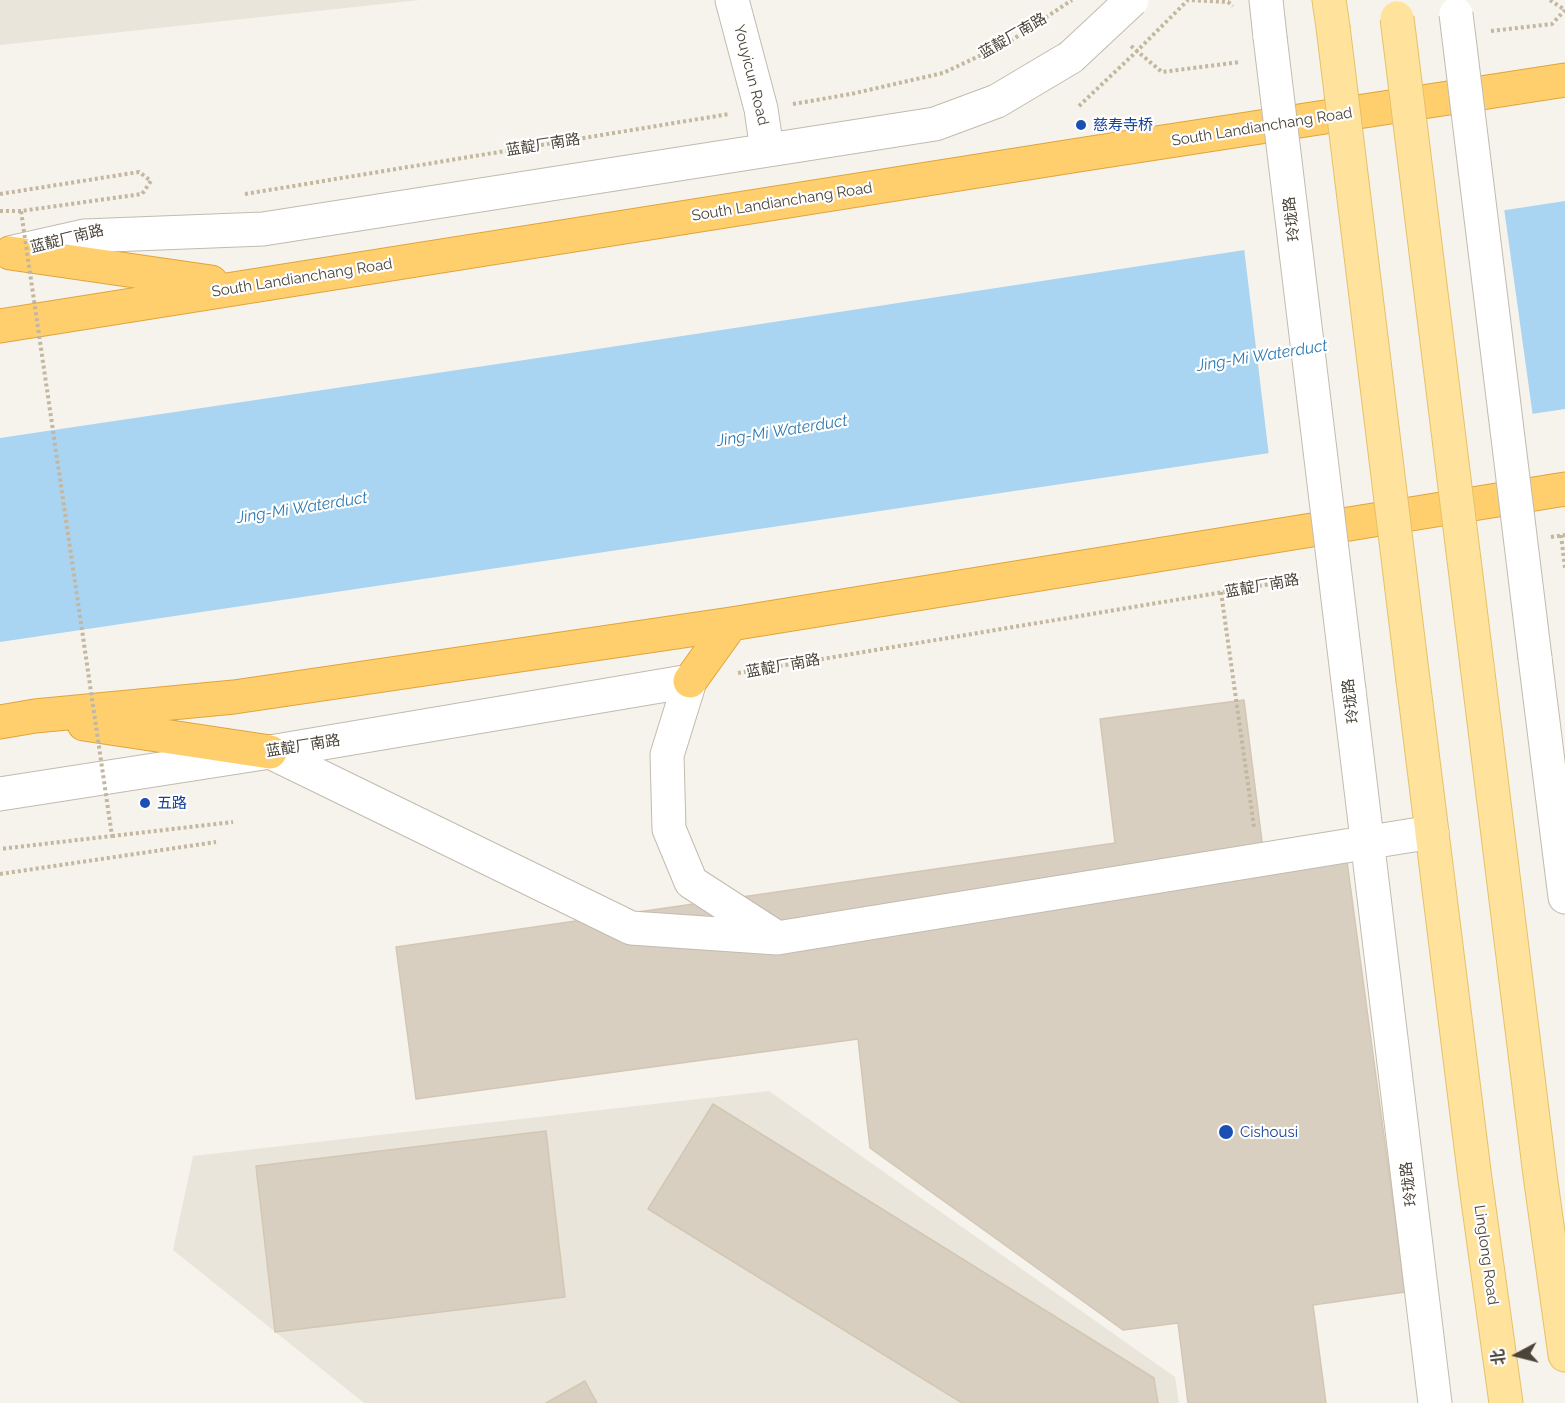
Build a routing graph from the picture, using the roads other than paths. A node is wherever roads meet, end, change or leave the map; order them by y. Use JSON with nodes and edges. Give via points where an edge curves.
{"nodes":[{"id":1,"x":732,"y":0,"type":"edge"},
{"id":2,"x":1132,"y":0,"type":"edge"},
{"id":3,"x":1266,"y":0,"type":"edge"},
{"id":4,"x":1455,"y":7,"type":"edge"},
{"id":5,"x":1396,"y":9,"type":"edge"},
{"id":6,"x":1331,"y":14,"type":"edge"},
{"id":7,"x":1565,"y":80,"type":"edge"},
{"id":8,"x":768,"y":150,"type":"junction"},
{"id":9,"x":5,"y":254,"type":"edge"},
{"id":10,"x":246,"y":287,"type":"junction"},
{"id":11,"x":0,"y":326,"type":"edge"},
{"id":12,"x":1565,"y":489,"type":"edge"},
{"id":13,"x":731,"y":624,"type":"junction"},
{"id":14,"x":690,"y":681,"type":"junction"},
{"id":15,"x":35,"y":716,"type":"junction"},
{"id":16,"x":0,"y":722,"type":"edge"},
{"id":17,"x":270,"y":752,"type":"junction"},
{"id":18,"x":0,"y":794,"type":"edge"},
{"id":19,"x":1432,"y":832,"type":"junction"},
{"id":20,"x":1368,"y":843,"type":"junction"},
{"id":21,"x":1565,"y":897,"type":"edge"},
{"id":22,"x":777,"y":938,"type":"junction"},
{"id":23,"x":1565,"y":1355,"type":"edge"},
{"id":24,"x":1435,"y":1403,"type":"edge"},
{"id":25,"x":1506,"y":1403,"type":"edge"}],
"edges":[{"from":1,"to":8,"type":"street","name":"Youyicun Road"},
{"from":2,"to":8,"type":"street","name":"蓝靛厂南路","bridge":true,"via":[[1071,57],[997,101],[935,124]]},
{"from":3,"to":20,"type":"street","name":"玲珑路","bridge":true},
{"from":4,"to":21,"type":"street","bridge":true},
{"from":5,"to":23,"type":"main road","bridge":true},
{"from":6,"to":19,"type":"main road","bridge":true},
{"from":7,"to":10,"type":"highway","name":"South Landianchang Road"},
{"from":8,"to":9,"type":"street","name":"蓝靛厂南路","via":[[263,229],[84,236]]},
{"from":9,"to":10,"type":"highway"},
{"from":10,"to":11,"type":"highway","name":"South Landianchang Road"},
{"from":12,"to":13,"type":"highway"},
{"from":13,"to":14,"type":"highway"},
{"from":13,"to":15,"type":"highway","via":[[234,697]]},
{"from":14,"to":17,"type":"street","name":"蓝靛厂南路"},
{"from":14,"to":22,"type":"street","via":[[667,755],[669,829],[691,882]]},
{"from":15,"to":16,"type":"highway"},
{"from":15,"to":17,"type":"highway"},
{"from":17,"to":18,"type":"street","name":"蓝靛厂南路"},
{"from":17,"to":22,"type":"street","via":[[631,928]]},
{"from":19,"to":20,"type":"street"},
{"from":19,"to":25,"type":"main road"},
{"from":20,"to":22,"type":"street"},
{"from":20,"to":24,"type":"street","name":"玲珑路"}]}
